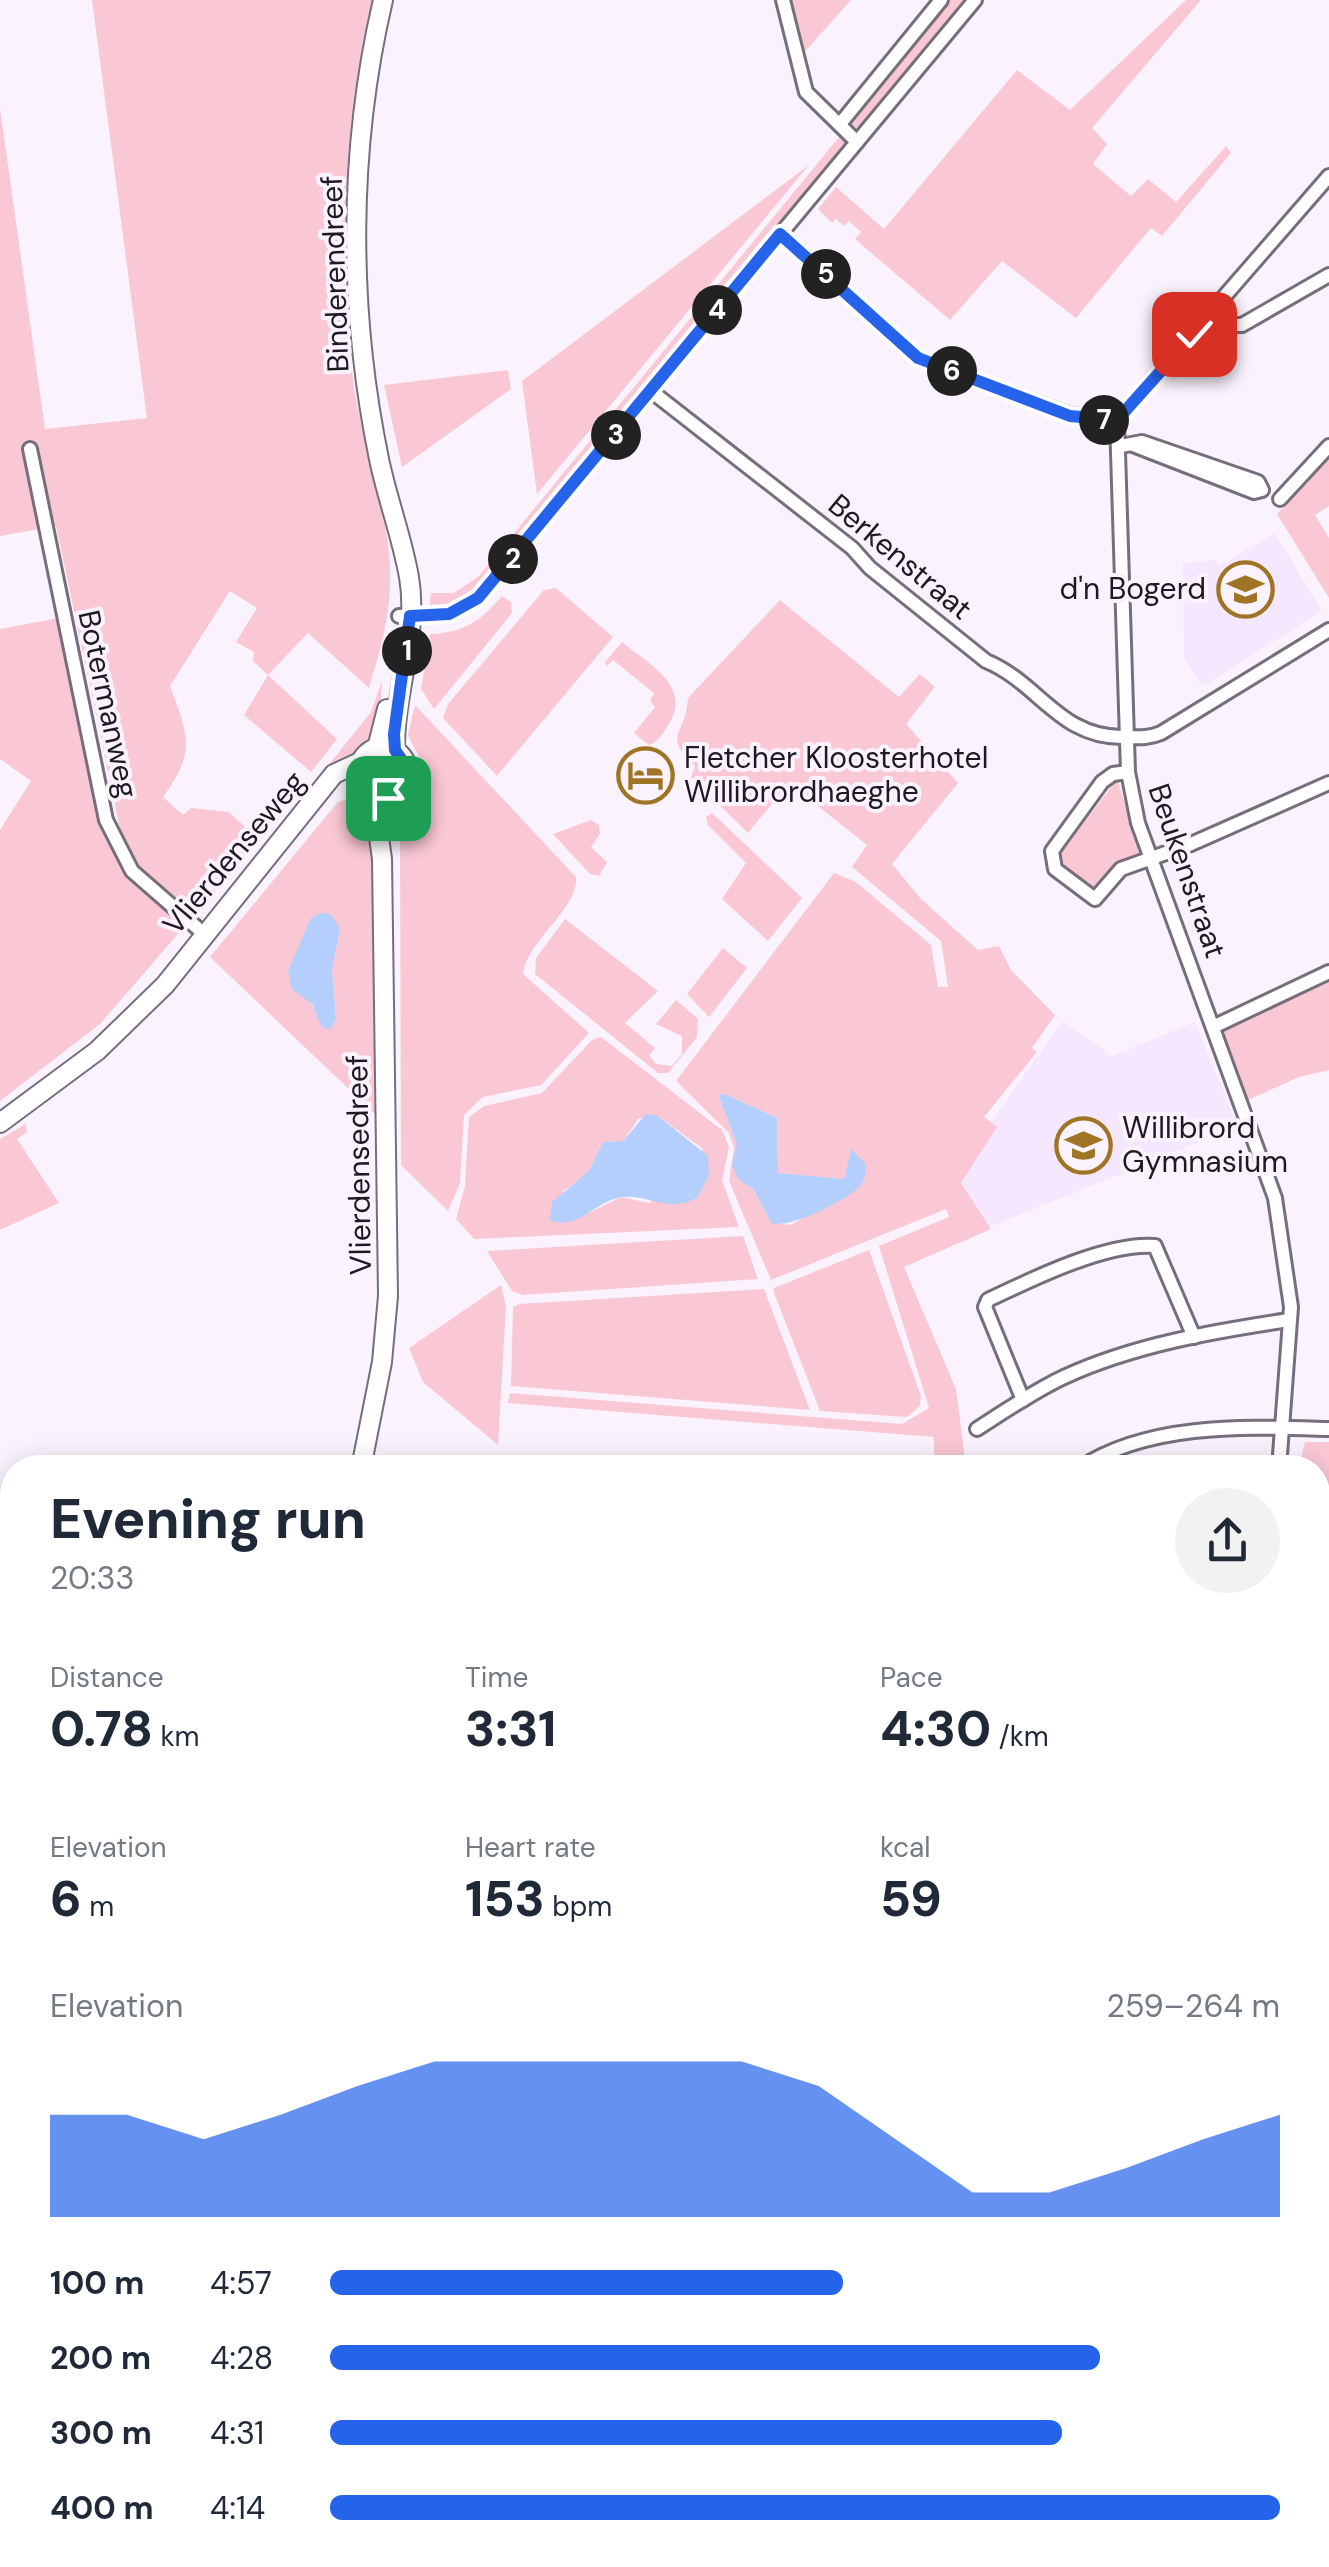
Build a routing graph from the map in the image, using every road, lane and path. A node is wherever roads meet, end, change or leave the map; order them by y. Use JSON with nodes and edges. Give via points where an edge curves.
{"nodes":[{"id":1,"x":383,"y":0,"type":"edge"},
{"id":2,"x":783,"y":0,"type":"edge"},
{"id":3,"x":941,"y":0,"type":"edge"},
{"id":4,"x":975,"y":0,"type":"edge"},
{"id":5,"x":840,"y":124,"type":"junction"},
{"id":6,"x":857,"y":142,"type":"junction"},
{"id":7,"x":1329,"y":176,"type":"edge"},
{"id":8,"x":780,"y":234,"type":"junction"},
{"id":9,"x":1329,"y":275,"type":"edge"},
{"id":10,"x":1212,"y":309,"type":"junction"},
{"id":11,"x":651,"y":391,"type":"junction"},
{"id":12,"x":1117,"y":420,"type":"junction"},
{"id":13,"x":1127,"y":445,"type":"junction"},
{"id":14,"x":1329,"y":446,"type":"edge"},
{"id":15,"x":30,"y":449,"type":"dead end"},
{"id":16,"x":1280,"y":499,"type":"dead end"},
{"id":17,"x":405,"y":616,"type":"junction"},
{"id":18,"x":1329,"y":630,"type":"edge"},
{"id":19,"x":1126,"y":737,"type":"junction"},
{"id":20,"x":386,"y":749,"type":"junction"},
{"id":21,"x":360,"y":771,"type":"junction"},
{"id":22,"x":1128,"y":772,"type":"junction"},
{"id":23,"x":1329,"y":783,"type":"edge"},
{"id":24,"x":381,"y":794,"type":"junction"},
{"id":25,"x":1151,"y":856,"type":"junction"},
{"id":26,"x":203,"y":933,"type":"junction"},
{"id":27,"x":1329,"y":972,"type":"edge"},
{"id":28,"x":1215,"y":1026,"type":"junction"},
{"id":29,"x":1,"y":1120,"type":"edge"},
{"id":30,"x":1290,"y":1320,"type":"junction"},
{"id":31,"x":1194,"y":1337,"type":"junction"},
{"id":32,"x":1023,"y":1400,"type":"junction"},
{"id":33,"x":1282,"y":1428,"type":"junction"},
{"id":34,"x":977,"y":1429,"type":"dead end"},
{"id":35,"x":1329,"y":1429,"type":"edge"},
{"id":36,"x":364,"y":1455,"type":"edge"},
{"id":37,"x":1108,"y":1455,"type":"edge"},
{"id":38,"x":1280,"y":1455,"type":"edge"}],
"edges":[{"from":1,"to":17,"type":"main road","name":"Binderendreef","via":[[360,137],[356,254],[366,383],[409,578]]},
{"from":2,"to":5,"type":"street","via":[[799,78]]},
{"from":3,"to":5,"type":"street"},
{"from":4,"to":6,"type":"street"},
{"from":5,"to":6,"type":"street"},
{"from":6,"to":8,"type":"street"},
{"from":7,"to":10,"type":"street"},
{"from":8,"to":11,"type":"street"},
{"from":8,"to":12,"type":"street","via":[[918,358],[1070,416]]},
{"from":9,"to":10,"type":"street","via":[[1242,324]]},
{"from":10,"to":12,"type":"street"},
{"from":11,"to":17,"type":"street","via":[[478,598],[449,614]]},
{"from":11,"to":19,"type":"street","name":"Berkenstraat","via":[[1084,733]]},
{"from":12,"to":13,"type":"street","name":"Beukenstraat"},
{"from":13,"to":13,"type":"street","via":[[1254,492],[1262,490],[1258,482],[1142,442]]},
{"from":13,"to":19,"type":"street","name":"Beukenstraat"},
{"from":14,"to":16,"type":"street"},
{"from":15,"to":26,"type":"street","name":"Botermanweg","via":[[106,820],[132,871]]},
{"from":17,"to":20,"type":"main road"},
{"from":18,"to":19,"type":"street","via":[[1161,733]]},
{"from":19,"to":22,"type":"street","name":"Beukenstraat"},
{"from":20,"to":21,"type":"main road"},
{"from":20,"to":24,"type":"main road","via":[[407,768],[400,789]]},
{"from":21,"to":24,"type":"main road"},
{"from":21,"to":26,"type":"main road","name":"Vlierdenseweg","via":[[330,780]]},
{"from":22,"to":25,"type":"street","name":"Beukenstraat"},
{"from":22,"to":25,"type":"street","via":[[1102,782],[1050,862],[1095,899],[1121,869]]},
{"from":23,"to":25,"type":"street"},
{"from":24,"to":36,"type":"main road","name":"Vlierdensedreef","via":[[388,1296]]},
{"from":25,"to":28,"type":"street","name":"Beukenstraat"},
{"from":26,"to":29,"type":"main road","name":"Vlierdenseweg","via":[[82,1063]]},
{"from":27,"to":28,"type":"street"},
{"from":28,"to":30,"type":"street","name":"Beukenstraat","via":[[1275,1198]]},
{"from":30,"to":31,"type":"street"},
{"from":30,"to":33,"type":"street","name":"Beukenstraat"},
{"from":31,"to":32,"type":"street","via":[[1099,1363]]},
{"from":31,"to":32,"type":"street","via":[[1155,1246],[1038,1277],[985,1307]]},
{"from":32,"to":34,"type":"street"},
{"from":33,"to":35,"type":"street"},
{"from":33,"to":37,"type":"street","via":[[1138,1441]]},
{"from":33,"to":38,"type":"street","name":"Beukenstraat"}]}
